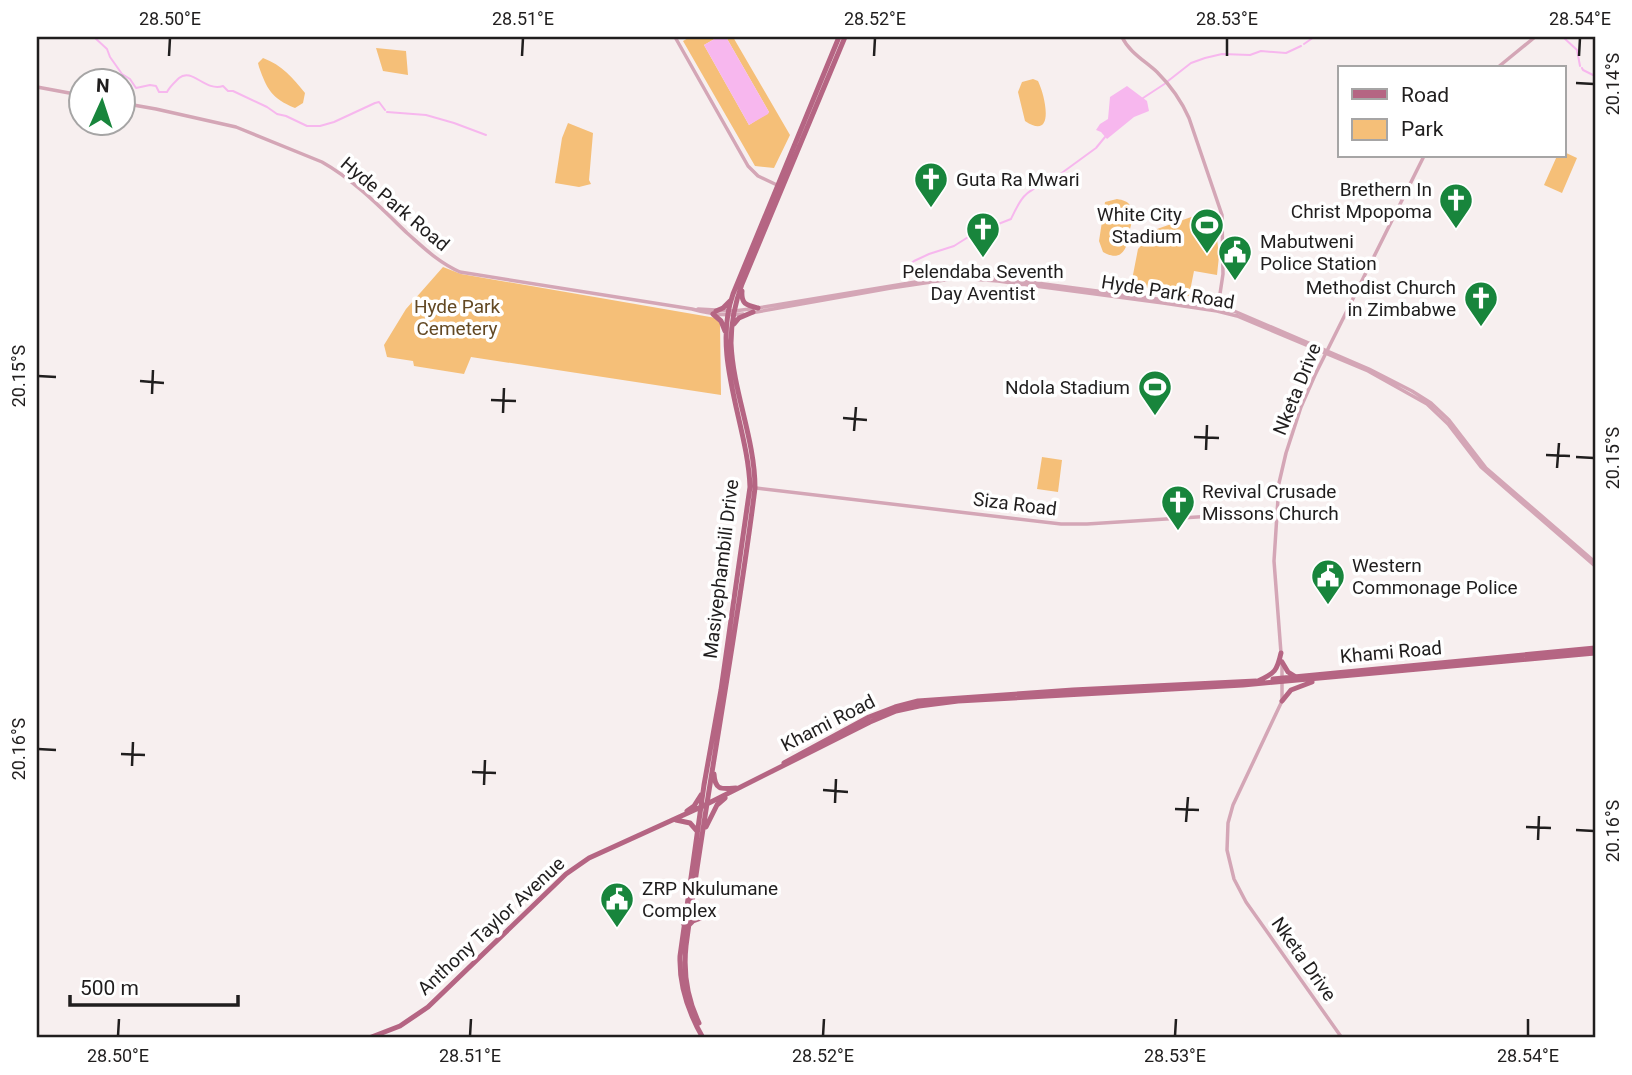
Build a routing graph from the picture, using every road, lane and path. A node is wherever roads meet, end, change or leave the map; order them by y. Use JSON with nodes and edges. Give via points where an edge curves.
{"nodes":[{"id":1,"x":675,"y":37,"type":"edge"},
{"id":2,"x":842,"y":37,"type":"edge"},
{"id":3,"x":1122,"y":37,"type":"edge"},
{"id":4,"x":1535,"y":37,"type":"edge"},
{"id":5,"x":1499,"y":66,"type":"edge"},
{"id":6,"x":37,"y":87,"type":"edge"},
{"id":7,"x":66,"y":92,"type":"edge"},
{"id":8,"x":136,"y":106,"type":"edge"},
{"id":9,"x":1423,"y":158,"type":"edge"},
{"id":10,"x":777,"y":187,"type":"junction"},
{"id":11,"x":742,"y":284,"type":"junction"},
{"id":12,"x":730,"y":301,"type":"junction"},
{"id":13,"x":1217,"y":307,"type":"junction"},
{"id":14,"x":756,"y":310,"type":"junction"},
{"id":15,"x":715,"y":312,"type":"junction"},
{"id":16,"x":731,"y":313,"type":"junction"},
{"id":17,"x":732,"y":327,"type":"junction"},
{"id":18,"x":726,"y":334,"type":"junction"},
{"id":19,"x":1326,"y":352,"type":"junction"},
{"id":20,"x":753,"y":487,"type":"junction"},
{"id":21,"x":1277,"y":512,"type":"junction"},
{"id":22,"x":1595,"y":564,"type":"edge"},
{"id":23,"x":1595,"y":650,"type":"edge"},
{"id":24,"x":1281,"y":653,"type":"junction"},
{"id":25,"x":1282,"y":662,"type":"junction"},
{"id":26,"x":1297,"y":677,"type":"junction"},
{"id":27,"x":1325,"y":678,"type":"junction"},
{"id":28,"x":1283,"y":680,"type":"junction"},
{"id":29,"x":1258,"y":681,"type":"junction"},
{"id":30,"x":1282,"y":701,"type":"junction"},
{"id":31,"x":713,"y":765,"type":"junction"},
{"id":32,"x":779,"y":767,"type":"junction"},
{"id":33,"x":704,"y":785,"type":"junction"},
{"id":34,"x":736,"y":790,"type":"junction"},
{"id":35,"x":704,"y":806,"type":"junction"},
{"id":36,"x":673,"y":821,"type":"junction"},
{"id":37,"x":700,"y":833,"type":"junction"},
{"id":38,"x":689,"y":909,"type":"junction"},
{"id":39,"x":686,"y":926,"type":"junction"},
{"id":40,"x":369,"y":1038,"type":"edge"},
{"id":41,"x":705,"y":1038,"type":"edge"},
{"id":42,"x":1342,"y":1038,"type":"edge"}],
"edges":[{"from":1,"to":10,"type":"street","via":[[748,166]]},
{"from":2,"to":10,"type":"main road","name":"Masiyephambili Drive"},
{"from":3,"to":13,"type":"street","via":[[1173,89],[1189,118],[1222,215],[1223,274]]},
{"from":4,"to":5,"type":"street"},
{"from":6,"to":7,"type":"street"},
{"from":8,"to":15,"type":"street","name":"Hyde Park Road","via":[[236,127],[332,167],[428,251],[460,272]]},
{"from":9,"to":19,"type":"street","name":"Nketa Drive"},
{"from":10,"to":11,"type":"main road","name":"Masiyephambili Drive"},
{"from":10,"to":12,"type":"main road","name":"Masiyephambili Drive"},
{"from":11,"to":14,"type":"main road","via":[[743,303]]},
{"from":11,"to":16,"type":"main road","name":"Masiyephambili Drive"},
{"from":12,"to":15,"type":"main road"},
{"from":12,"to":16,"type":"main road","name":"Masiyephambili Drive"},
{"from":13,"to":14,"type":"street","name":"Hyde Park Road","via":[[958,275]]},
{"from":13,"to":19,"type":"street","name":"Hyde Park Road"},
{"from":14,"to":16,"type":"street","name":"Hyde Park Road"},
{"from":14,"to":17,"type":"main road","via":[[737,319]]},
{"from":14,"to":19,"type":"street","name":"Hyde Park Road","via":[[958,278],[1217,311]]},
{"from":15,"to":16,"type":"street","name":"Hyde Park Road"},
{"from":15,"to":18,"type":"main road"},
{"from":16,"to":17,"type":"main road","name":"Masiyephambili Drive"},
{"from":16,"to":18,"type":"main road","name":"Masiyephambili Drive"},
{"from":17,"to":20,"type":"main road","name":"Masiyephambili Drive","via":[[734,364],[754,464]]},
{"from":18,"to":20,"type":"main road","name":"Masiyephambili Drive"},
{"from":19,"to":21,"type":"street","name":"Nketa Drive","via":[[1286,453]]},
{"from":19,"to":22,"type":"street","name":"Hyde Park Road","via":[[1384,376],[1431,403],[1486,468]]},
{"from":20,"to":21,"type":"street","name":"Siza Road","via":[[1061,524]]},
{"from":20,"to":31,"type":"main road","name":"Masiyephambili Drive"},
{"from":20,"to":33,"type":"main road","name":"Masiyephambili Drive"},
{"from":21,"to":24,"type":"street","name":"Nketa Drive","via":[[1274,568]]},
{"from":23,"to":26,"type":"main road","name":"Khami Road"},
{"from":23,"to":27,"type":"main road","name":"Khami Road"},
{"from":24,"to":25,"type":"street","name":"Nketa Drive"},
{"from":24,"to":29,"type":"main road","via":[[1276,670]]},
{"from":25,"to":26,"type":"main road"},
{"from":25,"to":28,"type":"street","name":"Nketa Drive"},
{"from":26,"to":28,"type":"main road","name":"Khami Road"},
{"from":27,"to":28,"type":"main road","name":"Khami Road"},
{"from":27,"to":30,"type":"main road","via":[[1294,688]]},
{"from":28,"to":29,"type":"main road","name":"Khami Road"},
{"from":28,"to":30,"type":"street","name":"Nketa Drive"},
{"from":28,"to":32,"type":"main road","name":"Khami Road","via":[[919,705],[870,722]]},
{"from":29,"to":32,"type":"main road","name":"Khami Road","via":[[918,701],[869,718]]},
{"from":30,"to":42,"type":"street","name":"Nketa Drive","via":[[1231,811],[1229,863],[1246,902]]},
{"from":31,"to":34,"type":"main road","via":[[716,785]]},
{"from":31,"to":35,"type":"main road","name":"Masiyephambili Drive"},
{"from":32,"to":34,"type":"main road","name":"Anthony Taylor Avenue"},
{"from":33,"to":35,"type":"main road","name":"Masiyephambili Drive"},
{"from":33,"to":36,"type":"main road","via":[[697,802]]},
{"from":34,"to":35,"type":"main road","name":"Anthony Taylor Avenue"},
{"from":34,"to":37,"type":"main road","via":[[717,805]]},
{"from":35,"to":36,"type":"main road","name":"Anthony Taylor Avenue"},
{"from":35,"to":37,"type":"main road","name":"Masiyephambili Drive"},
{"from":36,"to":37,"type":"main road","via":[[690,823]]},
{"from":36,"to":40,"type":"main road","name":"Anthony Taylor Avenue","via":[[575,867],[428,1007],[400,1026]]},
{"from":37,"to":38,"type":"main road","name":"Masiyephambili Drive"},
{"from":38,"to":39,"type":"main road","name":"Masiyephambili Drive"},
{"from":38,"to":39,"type":"main road","via":[[675,915]]},
{"from":38,"to":39,"type":"main road","via":[[701,918]]},
{"from":39,"to":41,"type":"main road","name":"Masiyephambili Drive","via":[[681,980],[691,1015]]}]}
